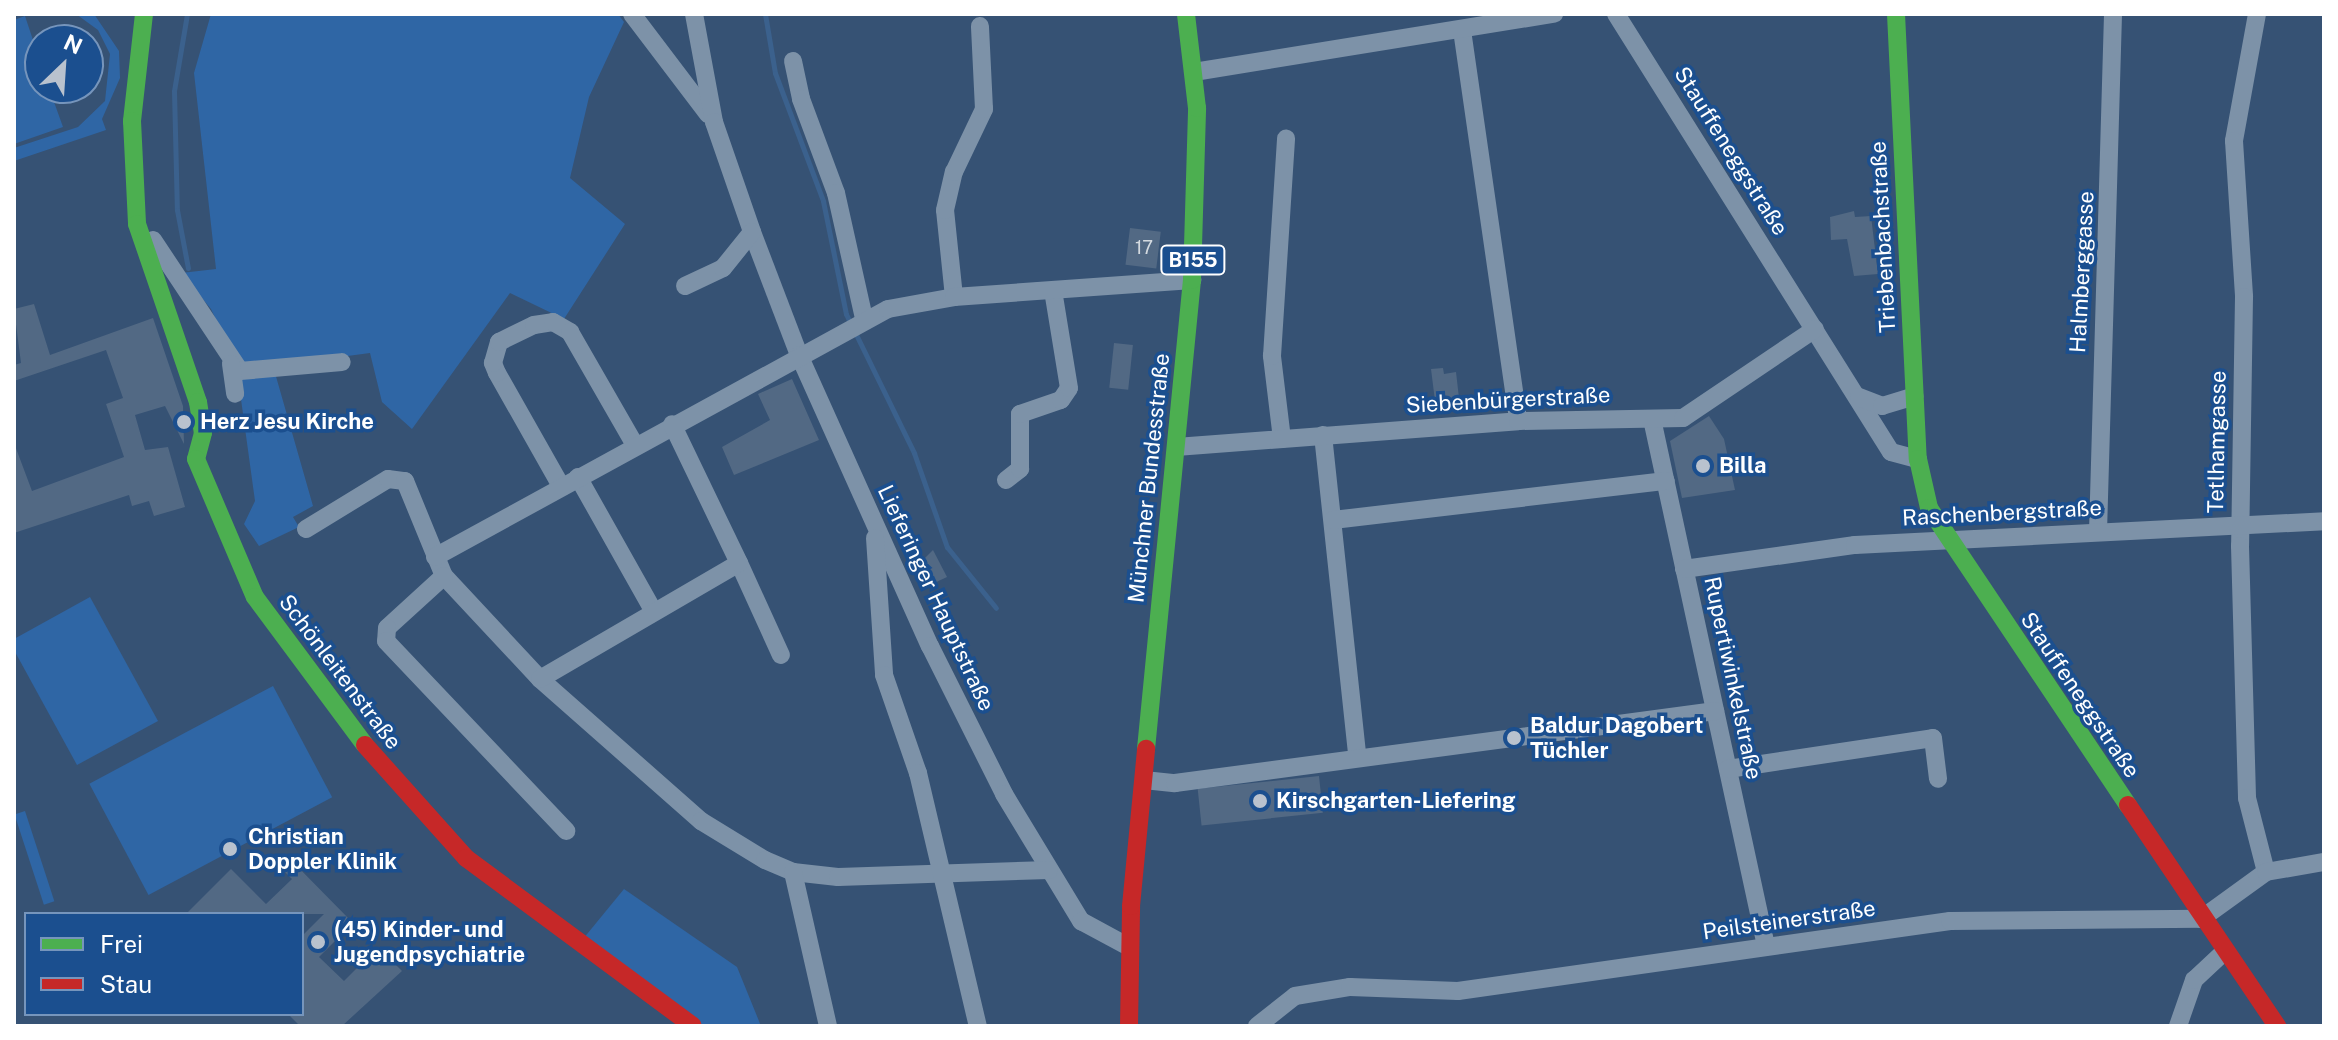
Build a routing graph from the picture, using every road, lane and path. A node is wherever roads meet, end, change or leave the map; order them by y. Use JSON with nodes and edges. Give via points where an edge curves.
{"nodes":[{"id":1,"x":144,"y":14,"type":"edge"},
{"id":2,"x":632,"y":14,"type":"edge"},
{"id":3,"x":694,"y":14,"type":"edge"},
{"id":4,"x":1554,"y":14,"type":"edge"},
{"id":5,"x":1616,"y":14,"type":"edge"},
{"id":6,"x":1896,"y":14,"type":"edge"},
{"id":7,"x":2113,"y":14,"type":"edge"},
{"id":8,"x":2257,"y":14,"type":"edge"},
{"id":9,"x":1521,"y":17,"type":"edge"},
{"id":10,"x":1187,"y":22,"type":"edge"},
{"id":11,"x":980,"y":26,"type":"dead end"},
{"id":12,"x":1462,"y":30,"type":"junction"},
{"id":13,"x":793,"y":61,"type":"dead end"},
{"id":14,"x":1194,"y":72,"type":"junction"},
{"id":15,"x":714,"y":122,"type":"junction"},
{"id":16,"x":1286,"y":138,"type":"dead end"},
{"id":17,"x":131,"y":177,"type":"junction"},
{"id":18,"x":752,"y":232,"type":"junction"},
{"id":19,"x":1192,"y":280,"type":"junction"},
{"id":20,"x":685,"y":286,"type":"dead end"},
{"id":21,"x":1048,"y":290,"type":"junction"},
{"id":22,"x":954,"y":297,"type":"junction"},
{"id":23,"x":856,"y":323,"type":"junction"},
{"id":24,"x":1815,"y":329,"type":"junction"},
{"id":25,"x":799,"y":355,"type":"junction"},
{"id":26,"x":342,"y":362,"type":"dead end"},
{"id":27,"x":231,"y":364,"type":"junction"},
{"id":28,"x":235,"y":394,"type":"dead end"},
{"id":29,"x":1856,"y":395,"type":"junction"},
{"id":30,"x":1914,"y":396,"type":"junction"},
{"id":31,"x":1652,"y":419,"type":"junction"},
{"id":32,"x":1518,"y":421,"type":"junction"},
{"id":33,"x":672,"y":424,"type":"junction"},
{"id":34,"x":1323,"y":435,"type":"junction"},
{"id":35,"x":1282,"y":439,"type":"junction"},
{"id":36,"x":635,"y":445,"type":"junction"},
{"id":37,"x":1176,"y":447,"type":"junction"},
{"id":38,"x":1918,"y":459,"type":"junction"},
{"id":39,"x":578,"y":477,"type":"junction"},
{"id":40,"x":1006,"y":480,"type":"dead end"},
{"id":41,"x":1666,"y":481,"type":"junction"},
{"id":42,"x":561,"y":486,"type":"junction"},
{"id":43,"x":1333,"y":520,"type":"junction"},
{"id":44,"x":2324,"y":521,"type":"edge"},
{"id":45,"x":2240,"y":526,"type":"junction"},
{"id":46,"x":875,"y":528,"type":"junction"},
{"id":47,"x":306,"y":529,"type":"dead end"},
{"id":48,"x":2098,"y":532,"type":"junction"},
{"id":49,"x":1949,"y":541,"type":"junction"},
{"id":50,"x":435,"y":557,"type":"junction"},
{"id":51,"x":739,"y":563,"type":"junction"},
{"id":52,"x":1684,"y":569,"type":"junction"},
{"id":53,"x":444,"y":576,"type":"junction"},
{"id":54,"x":653,"y":610,"type":"junction"},
{"id":55,"x":781,"y":655,"type":"dead end"},
{"id":56,"x":540,"y":679,"type":"junction"},
{"id":57,"x":1715,"y":711,"type":"junction"},
{"id":58,"x":1357,"y":754,"type":"junction"},
{"id":59,"x":1728,"y":769,"type":"junction"},
{"id":60,"x":1938,"y":779,"type":"dead end"},
{"id":61,"x":1144,"y":780,"type":"junction"},
{"id":62,"x":566,"y":831,"type":"dead end"},
{"id":63,"x":2324,"y":862,"type":"edge"},
{"id":64,"x":1049,"y":870,"type":"junction"},
{"id":65,"x":793,"y":872,"type":"junction"},
{"id":66,"x":943,"y":872,"type":"junction"},
{"id":67,"x":2266,"y":872,"type":"junction"},
{"id":68,"x":2201,"y":919,"type":"junction"},
{"id":69,"x":1766,"y":946,"type":"junction"},
{"id":70,"x":1129,"y":947,"type":"junction"},
{"id":71,"x":2224,"y":952,"type":"junction"},
{"id":72,"x":693,"y":1026,"type":"edge"},
{"id":73,"x":828,"y":1026,"type":"edge"},
{"id":74,"x":978,"y":1026,"type":"edge"},
{"id":75,"x":1129,"y":1026,"type":"edge"},
{"id":76,"x":1257,"y":1026,"type":"edge"},
{"id":77,"x":2178,"y":1026,"type":"edge"},
{"id":78,"x":2277,"y":1026,"type":"edge"}],
"edges":[{"from":1,"to":17,"type":"street","name":"Schönleitenstraße"},
{"from":2,"to":15,"type":"street"},
{"from":3,"to":15,"type":"street","name":"Lieferinger Hauptstraße"},
{"from":4,"to":9,"type":"street"},
{"from":5,"to":24,"type":"street","name":"Stauffeneggstraße"},
{"from":6,"to":30,"type":"street","name":"Triebenbachstraße"},
{"from":7,"to":48,"type":"street","name":"Halmberggasse"},
{"from":8,"to":45,"type":"street","name":"Tetlhamgasse","via":[[2234,141],[2244,297]]},
{"from":9,"to":12,"type":"street"},
{"from":10,"to":14,"type":"street","name":"Münchner Bundesstraße","number":"B155"},
{"from":11,"to":22,"type":"street","via":[[984,109],[954,172],[945,210]]},
{"from":12,"to":14,"type":"street"},
{"from":12,"to":32,"type":"street"},
{"from":13,"to":23,"type":"street","via":[[801,99],[836,193]]},
{"from":14,"to":19,"type":"street","name":"Münchner Bundesstraße","number":"B155"},
{"from":15,"to":18,"type":"street","name":"Lieferinger Hauptstraße"},
{"from":16,"to":35,"type":"street","via":[[1272,356]]},
{"from":17,"to":27,"type":"street","name":"Schönleitenstraße","via":[[159,256],[208,314]]},
{"from":17,"to":72,"type":"street","name":"Schönleitenstraße","via":[[142,249],[167,302],[202,423],[196,459],[208,498],[255,597],[385,772],[466,858]]},
{"from":18,"to":20,"type":"street","via":[[723,268]]},
{"from":18,"to":25,"type":"street","name":"Lieferinger Hauptstraße"},
{"from":19,"to":21,"type":"street"},
{"from":19,"to":37,"type":"street","name":"Münchner Bundesstraße","number":"B155"},
{"from":21,"to":22,"type":"street"},
{"from":21,"to":40,"type":"street","via":[[1070,383],[1065,397],[1020,414],[1020,469]]},
{"from":22,"to":23,"type":"street"},
{"from":23,"to":25,"type":"street"},
{"from":24,"to":29,"type":"street","name":"Stauffeneggstraße"},
{"from":24,"to":31,"type":"street","name":"Siebenbürgerstraße","via":[[1683,418]]},
{"from":25,"to":33,"type":"street"},
{"from":25,"to":46,"type":"street","name":"Lieferinger Hauptstraße"},
{"from":26,"to":27,"type":"street","via":[[248,372]]},
{"from":27,"to":28,"type":"street","name":"Schönleitenstraße"},
{"from":29,"to":30,"type":"street","via":[[1882,406]]},
{"from":29,"to":38,"type":"street","name":"Stauffeneggstraße","via":[[1891,452]]},
{"from":30,"to":38,"type":"street","name":"Triebenbachstraße"},
{"from":31,"to":32,"type":"street","name":"Siebenbürgerstraße"},
{"from":31,"to":41,"type":"street","name":"Rupertiwinkelstraße"},
{"from":32,"to":34,"type":"street","name":"Siebenbürgerstraße"},
{"from":33,"to":36,"type":"street"},
{"from":33,"to":51,"type":"street"},
{"from":34,"to":35,"type":"street","name":"Siebenbürgerstraße"},
{"from":34,"to":43,"type":"street"},
{"from":35,"to":37,"type":"street","name":"Siebenbürgerstraße"},
{"from":36,"to":39,"type":"street"},
{"from":36,"to":42,"type":"street","via":[[570,332],[544,323],[499,342],[493,363],[497,373]]},
{"from":37,"to":61,"type":"street","name":"Münchner Bundesstraße","number":"B155"},
{"from":38,"to":49,"type":"street","name":"Stauffeneggstraße","via":[[1929,508]]},
{"from":39,"to":42,"type":"street"},
{"from":39,"to":54,"type":"street"},
{"from":41,"to":43,"type":"street"},
{"from":41,"to":52,"type":"street","name":"Rupertiwinkelstraße"},
{"from":42,"to":50,"type":"street"},
{"from":43,"to":58,"type":"street"},
{"from":44,"to":45,"type":"street","name":"Raschenbergstraße"},
{"from":45,"to":48,"type":"street","name":"Raschenbergstraße"},
{"from":45,"to":67,"type":"street","name":"Tetlhamgasse","via":[[2247,798]]},
{"from":46,"to":64,"type":"street","name":"Lieferinger Hauptstraße","via":[[1004,794]]},
{"from":46,"to":66,"type":"street","via":[[884,675]]},
{"from":47,"to":50,"type":"street","via":[[388,479],[405,481]]},
{"from":48,"to":49,"type":"street","name":"Raschenbergstraße"},
{"from":49,"to":52,"type":"street","name":"Raschenbergstraße","via":[[1795,551]]},
{"from":49,"to":68,"type":"street","name":"Stauffeneggstraße"},
{"from":50,"to":53,"type":"street"},
{"from":51,"to":54,"type":"street"},
{"from":51,"to":55,"type":"street"},
{"from":52,"to":57,"type":"street","name":"Rupertiwinkelstraße"},
{"from":53,"to":56,"type":"street"},
{"from":53,"to":62,"type":"street","via":[[387,628],[386,641]]},
{"from":54,"to":56,"type":"street"},
{"from":56,"to":65,"type":"street","via":[[701,821]]},
{"from":57,"to":58,"type":"street"},
{"from":57,"to":59,"type":"street","name":"Rupertiwinkelstraße"},
{"from":58,"to":61,"type":"street","via":[[1175,783]]},
{"from":59,"to":60,"type":"street","via":[[1933,738]]},
{"from":59,"to":69,"type":"street","name":"Rupertiwinkelstraße"},
{"from":61,"to":70,"type":"street","name":"Münchner Bundesstraße","number":"B155"},
{"from":63,"to":67,"type":"street"},
{"from":64,"to":66,"type":"street"},
{"from":64,"to":70,"type":"street","name":"Lieferinger Hauptstraße","via":[[1081,921]]},
{"from":65,"to":66,"type":"street","via":[[838,877]]},
{"from":65,"to":73,"type":"street"},
{"from":66,"to":74,"type":"street"},
{"from":67,"to":68,"type":"street"},
{"from":68,"to":69,"type":"street","name":"Peilsteinerstraße","via":[[1956,921]]},
{"from":68,"to":71,"type":"street","name":"Stauffeneggstraße"},
{"from":69,"to":76,"type":"street","name":"Peilsteinerstraße","via":[[1458,991],[1350,987],[1285,1004]]},
{"from":70,"to":75,"type":"street","number":"B155"},
{"from":71,"to":77,"type":"street","via":[[2194,980]]},
{"from":71,"to":78,"type":"street","name":"Stauffeneggstraße"}]}
